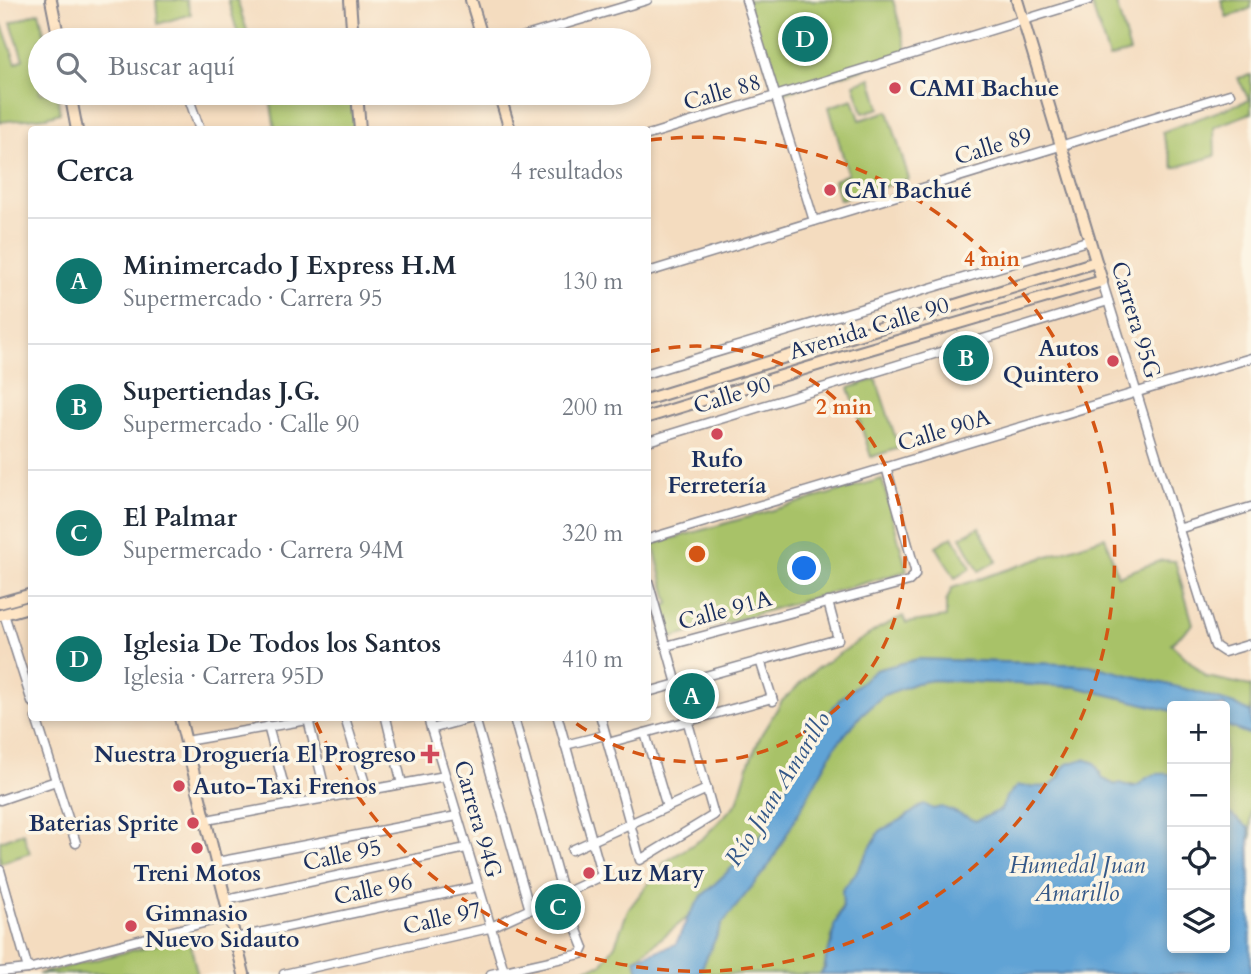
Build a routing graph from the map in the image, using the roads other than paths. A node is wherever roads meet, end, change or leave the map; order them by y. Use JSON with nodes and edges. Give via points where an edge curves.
{"nodes":[{"id":1,"x":51,"y":0,"type":"edge"},
{"id":2,"x":350,"y":0,"type":"edge"},
{"id":3,"x":471,"y":0,"type":"edge"},
{"id":4,"x":647,"y":0,"type":"edge"},
{"id":5,"x":746,"y":0,"type":"edge"},
{"id":6,"x":1017,"y":0,"type":"edge"},
{"id":7,"x":1089,"y":0,"type":"edge"},
{"id":8,"x":1023,"y":20,"type":"junction"},
{"id":9,"x":57,"y":28,"type":"edge"},
{"id":10,"x":352,"y":28,"type":"edge"},
{"id":11,"x":479,"y":28,"type":"edge"},
{"id":12,"x":552,"y":28,"type":"edge"},
{"id":13,"x":1230,"y":94,"type":"dead end"},
{"id":14,"x":776,"y":96,"type":"junction"},
{"id":15,"x":72,"y":105,"type":"edge"},
{"id":16,"x":191,"y":105,"type":"edge"},
{"id":17,"x":358,"y":105,"type":"edge"},
{"id":18,"x":503,"y":105,"type":"edge"},
{"id":19,"x":76,"y":126,"type":"edge"},
{"id":20,"x":199,"y":126,"type":"edge"},
{"id":21,"x":360,"y":126,"type":"edge"},
{"id":22,"x":509,"y":126,"type":"edge"},
{"id":23,"x":651,"y":134,"type":"edge"},
{"id":24,"x":1061,"y":145,"type":"junction"},
{"id":25,"x":814,"y":221,"type":"junction"},
{"id":26,"x":1090,"y":240,"type":"junction"},
{"id":27,"x":1096,"y":262,"type":"junction"},
{"id":28,"x":651,"y":271,"type":"edge"},
{"id":29,"x":1102,"y":281,"type":"junction"},
{"id":30,"x":1108,"y":301,"type":"junction"},
{"id":31,"x":1251,"y":358,"type":"edge"},
{"id":32,"x":651,"y":372,"type":"edge"},
{"id":33,"x":1136,"y":393,"type":"junction"},
{"id":34,"x":651,"y":398,"type":"edge"},
{"id":35,"x":651,"y":416,"type":"edge"},
{"id":36,"x":651,"y":440,"type":"edge"},
{"id":37,"x":886,"y":467,"type":"junction"},
{"id":38,"x":1251,"y":507,"type":"edge"},
{"id":39,"x":1178,"y":528,"type":"junction"},
{"id":40,"x":651,"y":538,"type":"edge"},
{"id":41,"x":651,"y":592,"type":"edge"},
{"id":42,"x":28,"y":596,"type":"edge"},
{"id":43,"x":828,"y":602,"type":"junction"},
{"id":44,"x":28,"y":606,"type":"edge"},
{"id":45,"x":1,"y":607,"type":"edge"},
{"id":46,"x":1251,"y":644,"type":"edge"},
{"id":47,"x":666,"y":646,"type":"junction"},
{"id":48,"x":760,"y":660,"type":"junction"},
{"id":49,"x":677,"y":683,"type":"junction"},
{"id":50,"x":28,"y":690,"type":"edge"},
{"id":51,"x":651,"y":691,"type":"edge"},
{"id":52,"x":37,"y":721,"type":"edge"},
{"id":53,"x":181,"y":721,"type":"edge"},
{"id":54,"x":296,"y":721,"type":"edge"},
{"id":55,"x":308,"y":721,"type":"edge"},
{"id":56,"x":346,"y":721,"type":"edge"},
{"id":57,"x":387,"y":721,"type":"edge"},
{"id":58,"x":429,"y":721,"type":"edge"},
{"id":59,"x":462,"y":721,"type":"edge"},
{"id":60,"x":474,"y":721,"type":"edge"},
{"id":61,"x":515,"y":721,"type":"edge"},
{"id":62,"x":559,"y":721,"type":"edge"},
{"id":63,"x":602,"y":721,"type":"edge"},
{"id":64,"x":687,"y":721,"type":"junction"},
{"id":65,"x":268,"y":726,"type":"junction"},
{"id":66,"x":431,"y":729,"type":"junction"},
{"id":67,"x":645,"y":733,"type":"junction"},
{"id":68,"x":606,"y":739,"type":"junction"},
{"id":69,"x":186,"y":741,"type":"junction"},
{"id":70,"x":565,"y":745,"type":"junction"},
{"id":71,"x":445,"y":776,"type":"junction"},
{"id":72,"x":56,"y":781,"type":"junction"},
{"id":73,"x":402,"y":784,"type":"junction"},
{"id":74,"x":707,"y":789,"type":"junction"},
{"id":75,"x":367,"y":790,"type":"junction"},
{"id":76,"x":327,"y":798,"type":"junction"},
{"id":77,"x":0,"y":800,"type":"edge"},
{"id":78,"x":289,"y":805,"type":"junction"},
{"id":79,"x":667,"y":807,"type":"junction"},
{"id":80,"x":457,"y":816,"type":"junction"},
{"id":81,"x":212,"y":819,"type":"dead end"},
{"id":82,"x":630,"y":824,"type":"junction"},
{"id":83,"x":592,"y":841,"type":"junction"},
{"id":84,"x":76,"y":843,"type":"dead end"},
{"id":85,"x":466,"y":848,"type":"junction"},
{"id":86,"x":572,"y":850,"type":"dead end"},
{"id":87,"x":216,"y":862,"type":"junction"},
{"id":88,"x":0,"y":870,"type":"edge"},
{"id":89,"x":477,"y":887,"type":"junction"},
{"id":90,"x":563,"y":894,"type":"junction"},
{"id":91,"x":226,"y":900,"type":"junction"},
{"id":92,"x":530,"y":910,"type":"junction"},
{"id":93,"x":230,"y":916,"type":"junction"},
{"id":94,"x":489,"y":928,"type":"junction"},
{"id":95,"x":235,"y":938,"type":"junction"},
{"id":96,"x":28,"y":969,"type":"junction"},
{"id":97,"x":504,"y":971,"type":"junction"},
{"id":98,"x":0,"y":972,"type":"edge"},
{"id":99,"x":244,"y":974,"type":"edge"},
{"id":100,"x":284,"y":974,"type":"edge"},
{"id":101,"x":491,"y":974,"type":"edge"}],
"edges":[{"from":1,"to":9,"type":"main road"},
{"from":2,"to":10,"type":"main road"},
{"from":3,"to":11,"type":"main road"},
{"from":4,"to":12,"type":"street"},
{"from":5,"to":14,"type":"street"},
{"from":6,"to":8,"type":"main road","name":"Carrera 95G"},
{"from":7,"to":8,"type":"street","name":"Calle 88"},
{"from":8,"to":14,"type":"street","name":"Calle 88"},
{"from":8,"to":24,"type":"main road","name":"Carrera 95G"},
{"from":13,"to":24,"type":"street","name":"Calle 89"},
{"from":14,"to":23,"type":"street","name":"Calle 88"},
{"from":14,"to":25,"type":"street"},
{"from":15,"to":19,"type":"main road"},
{"from":16,"to":20,"type":"street"},
{"from":17,"to":21,"type":"main road"},
{"from":18,"to":22,"type":"main road"},
{"from":24,"to":25,"type":"street","name":"Calle 89"},
{"from":24,"to":26,"type":"main road","name":"Carrera 95G"},
{"from":25,"to":28,"type":"street","name":"Calle 89"},
{"from":26,"to":27,"type":"main road","name":"Carrera 95G"},
{"from":26,"to":32,"type":"street","name":"Calle 90"},
{"from":27,"to":29,"type":"main road","name":"Carrera 95G"},
{"from":27,"to":34,"type":"main road","name":"Avenida Calle 90"},
{"from":29,"to":30,"type":"street","name":"Carrera 95G"},
{"from":29,"to":35,"type":"main road","name":"Avenida Calle 90"},
{"from":30,"to":33,"type":"street","name":"Carrera 95G"},
{"from":30,"to":36,"type":"street","name":"Calle 90"},
{"from":31,"to":33,"type":"street","name":"Calle 90A"},
{"from":33,"to":37,"type":"street","name":"Calle 90A"},
{"from":33,"to":39,"type":"street","name":"Carrera 95G"},
{"from":37,"to":40,"type":"street","name":"Calle 90A"},
{"from":37,"to":43,"type":"street","name":"Calle 91A","via":[[915,575],[909,581]]},
{"from":38,"to":39,"type":"street"},
{"from":39,"to":46,"type":"street","name":"Carrera 95G","via":[[1214,646],[1224,652]]},
{"from":41,"to":47,"type":"street"},
{"from":42,"to":45,"type":"main road"},
{"from":43,"to":47,"type":"street","name":"Calle 91A"},
{"from":43,"to":48,"type":"street","via":[[838,639]]},
{"from":44,"to":45,"type":"main road"},
{"from":45,"to":50,"type":"street"},
{"from":47,"to":49,"type":"street"},
{"from":48,"to":49,"type":"street"},
{"from":48,"to":64,"type":"street","via":[[772,700]]},
{"from":49,"to":51,"type":"street"},
{"from":49,"to":64,"type":"street"},
{"from":52,"to":72,"type":"street"},
{"from":53,"to":69,"type":"main road"},
{"from":54,"to":65,"type":"street"},
{"from":55,"to":76,"type":"street"},
{"from":56,"to":75,"type":"street"},
{"from":57,"to":73,"type":"street"},
{"from":58,"to":66,"type":"street","name":"Carrera 94G"},
{"from":59,"to":66,"type":"street"},
{"from":60,"to":92,"type":"street"},
{"from":61,"to":90,"type":"street"},
{"from":62,"to":70,"type":"street"},
{"from":63,"to":68,"type":"street"},
{"from":64,"to":67,"type":"street"},
{"from":64,"to":74,"type":"street"},
{"from":65,"to":69,"type":"street"},
{"from":65,"to":78,"type":"street"},
{"from":66,"to":71,"type":"street","name":"Carrera 94G"},
{"from":67,"to":68,"type":"street"},
{"from":67,"to":79,"type":"street"},
{"from":68,"to":70,"type":"street"},
{"from":68,"to":82,"type":"street"},
{"from":69,"to":87,"type":"main road"},
{"from":70,"to":83,"type":"street"},
{"from":71,"to":73,"type":"street"},
{"from":71,"to":80,"type":"street","name":"Carrera 94G"},
{"from":72,"to":77,"type":"street"},
{"from":72,"to":84,"type":"street"},
{"from":73,"to":75,"type":"street"},
{"from":74,"to":79,"type":"street"},
{"from":74,"to":82,"type":"street","via":[[714,815],[640,860]]},
{"from":75,"to":76,"type":"street"},
{"from":76,"to":78,"type":"street"},
{"from":78,"to":81,"type":"street"},
{"from":79,"to":82,"type":"street"},
{"from":80,"to":85,"type":"street","name":"Carrera 94G"},
{"from":80,"to":87,"type":"street"},
{"from":82,"to":83,"type":"street"},
{"from":83,"to":86,"type":"street"},
{"from":83,"to":90,"type":"street","name":"Calle 97","via":[[602,876]]},
{"from":85,"to":89,"type":"street","name":"Carrera 94G"},
{"from":85,"to":91,"type":"street","name":"Calle 95"},
{"from":87,"to":91,"type":"main road"},
{"from":88,"to":96,"type":"street"},
{"from":89,"to":94,"type":"street","name":"Carrera 94G"},
{"from":89,"to":95,"type":"street","name":"Calle 96"},
{"from":90,"to":92,"type":"street","name":"Calle 97"},
{"from":90,"to":97,"type":"street","via":[[583,951]]},
{"from":91,"to":93,"type":"main road"},
{"from":92,"to":94,"type":"street","name":"Calle 97"},
{"from":93,"to":95,"type":"main road"},
{"from":93,"to":96,"type":"street"},
{"from":94,"to":97,"type":"street","name":"Carrera 94G"},
{"from":94,"to":100,"type":"street","name":"Calle 97"},
{"from":95,"to":99,"type":"main road"},
{"from":96,"to":98,"type":"street"},
{"from":97,"to":101,"type":"street"}]}
